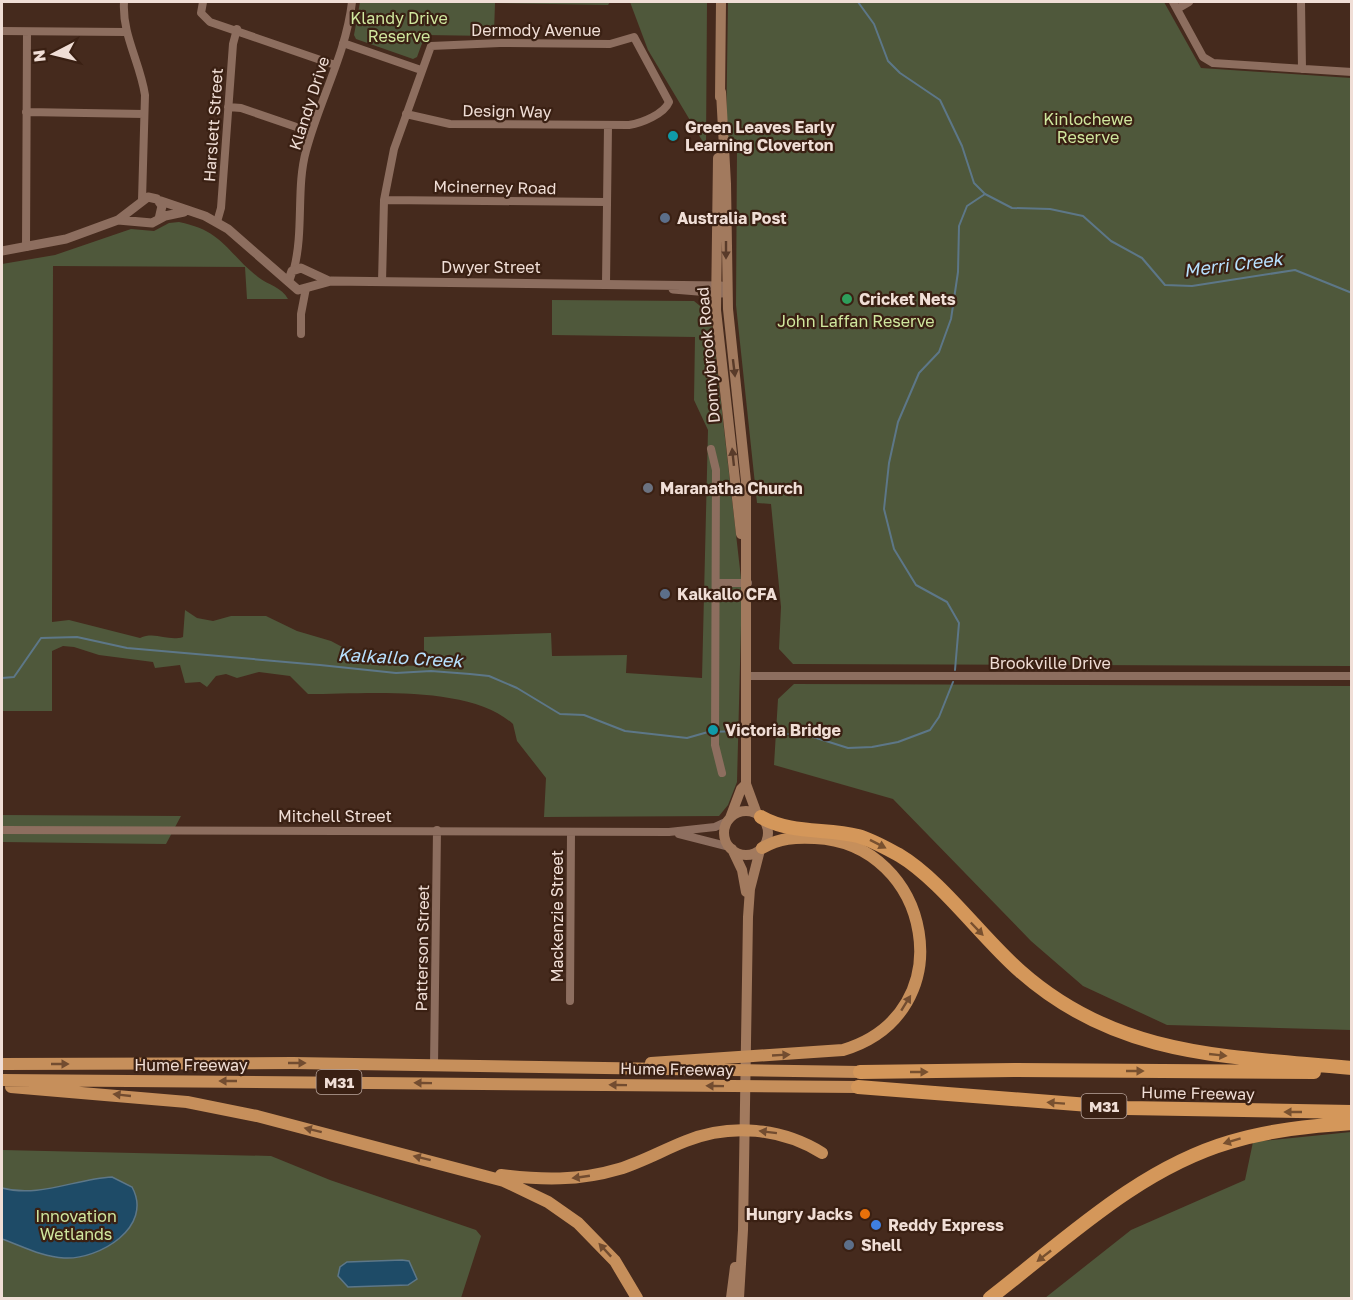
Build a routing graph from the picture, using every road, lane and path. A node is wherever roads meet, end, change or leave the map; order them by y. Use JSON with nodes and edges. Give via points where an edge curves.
{"nodes":[{"id":1,"x":124,"y":2,"type":"edge"},
{"id":2,"x":203,"y":2,"type":"edge"},
{"id":3,"x":352,"y":2,"type":"edge"},
{"id":4,"x":721,"y":2,"type":"edge"},
{"id":5,"x":1189,"y":2,"type":"edge"},
{"id":6,"x":1301,"y":2,"type":"edge"},
{"id":7,"x":1175,"y":5,"type":"edge"},
{"id":8,"x":237,"y":29,"type":"junction"},
{"id":9,"x":2,"y":31,"type":"edge"},
{"id":10,"x":27,"y":32,"type":"junction"},
{"id":11,"x":125,"y":32,"type":"junction"},
{"id":12,"x":343,"y":43,"type":"junction"},
{"id":13,"x":335,"y":65,"type":"junction"},
{"id":14,"x":1302,"y":69,"type":"junction"},
{"id":15,"x":421,"y":70,"type":"junction"},
{"id":16,"x":1352,"y":72,"type":"edge"},
{"id":17,"x":668,"y":98,"type":"joint"},
{"id":18,"x":228,"y":107,"type":"junction"},
{"id":19,"x":27,"y":112,"type":"junction"},
{"id":20,"x":144,"y":114,"type":"junction"},
{"id":21,"x":406,"y":114,"type":"junction"},
{"id":22,"x":608,"y":126,"type":"junction"},
{"id":23,"x":311,"y":132,"type":"junction"},
{"id":24,"x":144,"y":175,"type":"junction"},
{"id":25,"x":157,"y":199,"type":"junction"},
{"id":26,"x":384,"y":200,"type":"junction"},
{"id":27,"x":606,"y":202,"type":"junction"},
{"id":28,"x":139,"y":203,"type":"junction"},
{"id":29,"x":190,"y":212,"type":"junction"},
{"id":30,"x":159,"y":219,"type":"junction"},
{"id":31,"x":118,"y":220,"type":"junction"},
{"id":32,"x":141,"y":221,"type":"junction"},
{"id":33,"x":217,"y":222,"type":"junction"},
{"id":34,"x":26,"y":248,"type":"junction"},
{"id":35,"x":299,"y":250,"type":"junction"},
{"id":36,"x":2,"y":251,"type":"edge"},
{"id":37,"x":308,"y":272,"type":"junction"},
{"id":38,"x":291,"y":274,"type":"junction"},
{"id":39,"x":332,"y":281,"type":"junction"},
{"id":40,"x":382,"y":282,"type":"junction"},
{"id":41,"x":606,"y":284,"type":"junction"},
{"id":42,"x":307,"y":286,"type":"junction"},
{"id":43,"x":295,"y":289,"type":"junction"},
{"id":44,"x":720,"y":290,"type":"junction"},
{"id":45,"x":303,"y":306,"type":"junction"},
{"id":46,"x":301,"y":334,"type":"dead end"},
{"id":47,"x":711,"y":449,"type":"dead end"},
{"id":48,"x":748,"y":580,"type":"junction"},
{"id":49,"x":716,"y":583,"type":"junction"},
{"id":50,"x":748,"y":676,"type":"junction"},
{"id":51,"x":1352,"y":676,"type":"edge"},
{"id":52,"x":722,"y":773,"type":"dead end"},
{"id":53,"x":746,"y":783,"type":"junction"},
{"id":54,"x":759,"y":815,"type":"junction"},
{"id":55,"x":729,"y":819,"type":"junction"},
{"id":56,"x":2,"y":830,"type":"edge"},
{"id":57,"x":436,"y":830,"type":"junction"},
{"id":58,"x":571,"y":832,"type":"junction"},
{"id":59,"x":669,"y":832,"type":"junction"},
{"id":60,"x":731,"y":848,"type":"junction"},
{"id":61,"x":761,"y":849,"type":"junction"},
{"id":62,"x":748,"y":917,"type":"junction"},
{"id":63,"x":570,"y":1001,"type":"dead end"},
{"id":64,"x":2,"y":1064,"type":"edge"},
{"id":65,"x":434,"y":1066,"type":"junction"},
{"id":66,"x":576,"y":1069,"type":"junction"},
{"id":67,"x":1352,"y":1070,"type":"edge"},
{"id":68,"x":860,"y":1072,"type":"joint"},
{"id":69,"x":2,"y":1080,"type":"edge"},
{"id":70,"x":2,"y":1087,"type":"edge"},
{"id":71,"x":858,"y":1087,"type":"joint"},
{"id":72,"x":1352,"y":1112,"type":"edge"},
{"id":73,"x":1352,"y":1123,"type":"edge"},
{"id":74,"x":822,"y":1153,"type":"dead end"},
{"id":75,"x":744,"y":1168,"type":"junction"},
{"id":76,"x":473,"y":1171,"type":"junction"},
{"id":77,"x":991,"y":1298,"type":"edge"},
{"id":78,"x":637,"y":1299,"type":"edge"},
{"id":79,"x":731,"y":1299,"type":"edge"},
{"id":80,"x":739,"y":1299,"type":"edge"}],
"edges":[{"from":1,"to":11,"type":"street"},
{"from":2,"to":8,"type":"street","via":[[204,18]]},
{"from":3,"to":12,"type":"street","name":"Klandy Drive"},
{"from":4,"to":44,"type":"main road","name":"Donnybrook Road","via":[[726,184]]},
{"from":5,"to":7,"type":"street"},
{"from":6,"to":14,"type":"street"},
{"from":7,"to":14,"type":"street","via":[[1203,57],[1213,63]]},
{"from":8,"to":13,"type":"street"},
{"from":8,"to":18,"type":"street","name":"Harslett Street"},
{"from":9,"to":10,"type":"street"},
{"from":10,"to":11,"type":"street"},
{"from":10,"to":19,"type":"street"},
{"from":11,"to":20,"type":"street","via":[[143,78]]},
{"from":12,"to":13,"type":"street","name":"Klandy Drive"},
{"from":12,"to":15,"type":"street"},
{"from":13,"to":23,"type":"street","name":"Klandy Drive"},
{"from":14,"to":16,"type":"street"},
{"from":15,"to":17,"type":"street","name":"Dermody Avenue","via":[[434,44],[610,44],[634,37]]},
{"from":15,"to":21,"type":"street","name":"Dermody Avenue"},
{"from":17,"to":22,"type":"street","name":"Design Way","via":[[665,108],[640,122]]},
{"from":18,"to":23,"type":"street"},
{"from":18,"to":33,"type":"street","name":"Harslett Street"},
{"from":19,"to":20,"type":"street"},
{"from":19,"to":34,"type":"street"},
{"from":20,"to":24,"type":"street"},
{"from":21,"to":22,"type":"street","name":"Design Way","via":[[450,124]]},
{"from":21,"to":26,"type":"street","name":"Dermody Avenue"},
{"from":22,"to":27,"type":"street"},
{"from":23,"to":35,"type":"street","name":"Klandy Drive","via":[[304,158]]},
{"from":24,"to":25,"type":"street"},
{"from":24,"to":28,"type":"street"},
{"from":25,"to":28,"type":"street"},
{"from":25,"to":29,"type":"street"},
{"from":25,"to":30,"type":"street","via":[[163,210]]},
{"from":26,"to":27,"type":"street","name":"Mcinerney Road"},
{"from":26,"to":40,"type":"street","name":"Dermody Avenue"},
{"from":27,"to":41,"type":"street"},
{"from":28,"to":31,"type":"street"},
{"from":28,"to":32,"type":"street"},
{"from":29,"to":30,"type":"street"},
{"from":29,"to":33,"type":"street"},
{"from":30,"to":32,"type":"street","via":[[152,224]]},
{"from":31,"to":32,"type":"street"},
{"from":31,"to":34,"type":"street"},
{"from":33,"to":38,"type":"street","via":[[268,265]]},
{"from":34,"to":36,"type":"street"},
{"from":35,"to":37,"type":"street","name":"Klandy Drive"},
{"from":35,"to":38,"type":"street","name":"Klandy Drive"},
{"from":37,"to":38,"type":"street","name":"Dwyer Street"},
{"from":37,"to":39,"type":"street","name":"Dwyer Street"},
{"from":37,"to":42,"type":"street"},
{"from":38,"to":43,"type":"street"},
{"from":39,"to":40,"type":"street","name":"Dwyer Street"},
{"from":39,"to":42,"type":"street","name":"Dwyer Street"},
{"from":40,"to":41,"type":"street","name":"Dwyer Street"},
{"from":41,"to":44,"type":"street","name":"Dwyer Street","via":[[650,285],[687,292]]},
{"from":42,"to":43,"type":"street","name":"Dwyer Street"},
{"from":42,"to":45,"type":"street"},
{"from":43,"to":45,"type":"street"},
{"from":44,"to":48,"type":"main road","name":"Donnybrook Road","via":[[746,481]]},
{"from":45,"to":46,"type":"street"},
{"from":47,"to":49,"type":"street","via":[[716,470]]},
{"from":48,"to":49,"type":"street"},
{"from":48,"to":50,"type":"main road","name":"Donnybrook Road"},
{"from":49,"to":52,"type":"street","via":[[715,739]]},
{"from":50,"to":51,"type":"street","name":"Brookville Drive"},
{"from":50,"to":53,"type":"main road","name":"Donnybrook Road"},
{"from":53,"to":54,"type":"main road","name":"Donnybrook Road"},
{"from":53,"to":55,"type":"main road","name":"Donnybrook Road"},
{"from":54,"to":55,"type":"main road","via":[[743,811]]},
{"from":54,"to":61,"type":"main road","via":[[768,835]]},
{"from":54,"to":67,"type":"highway","one_way":true,"via":[[771,823],[806,831],[857,836],[899,855],[1046,993],[1116,1031],[1181,1051]]},
{"from":55,"to":59,"type":"street","name":"Mitchell Street","via":[[715,827]]},
{"from":55,"to":60,"type":"main road","via":[[725,831]]},
{"from":56,"to":57,"type":"street","name":"Mitchell Street"},
{"from":57,"to":58,"type":"street","name":"Mitchell Street"},
{"from":57,"to":65,"type":"street","name":"Patterson Street"},
{"from":58,"to":59,"type":"street","name":"Mitchell Street"},
{"from":58,"to":63,"type":"street","name":"Mackenzie Street"},
{"from":59,"to":60,"type":"street","name":"Mitchell Street"},
{"from":60,"to":61,"type":"main road","via":[[743,854]]},
{"from":60,"to":62,"type":"main road","via":[[742,870]]},
{"from":61,"to":62,"type":"main road","via":[[750,889]]},
{"from":66,"to":61,"type":"highway","one_way":true,"via":[[834,1052],[861,1044],[896,1019],[914,990],[921,958],[915,919],[895,880],[860,851],[827,840],[788,838]]},
{"from":62,"to":75,"type":"main road"},
{"from":64,"to":65,"type":"highway","name":"Hume Freeway","number":"M31","one_way":true},
{"from":65,"to":66,"type":"highway","name":"Hume Freeway","number":"M31"},
{"from":66,"to":68,"type":"highway","name":"Hume Freeway","number":"M31"},
{"from":68,"to":67,"type":"highway","name":"Hume Freeway","number":"M31","one_way":true},
{"from":71,"to":69,"type":"highway","name":"Hume Freeway","number":"M31","one_way":true},
{"from":76,"to":70,"type":"highway","one_way":true,"via":[[187,1102]]},
{"from":72,"to":71,"type":"highway","name":"Hume Freeway","number":"M31","one_way":true,"via":[[1137,1108]]},
{"from":73,"to":77,"type":"highway","one_way":true,"via":[[1256,1135],[1187,1159],[1125,1194]]},
{"from":74,"to":76,"type":"highway","one_way":true,"via":[[777,1133],[725,1131],[699,1136],[620,1169],[585,1177],[537,1179]]},
{"from":75,"to":79,"type":"main road"},
{"from":75,"to":80,"type":"main road"},
{"from":78,"to":76,"type":"highway","one_way":true,"via":[[609,1254],[570,1216],[530,1192]]}]}
